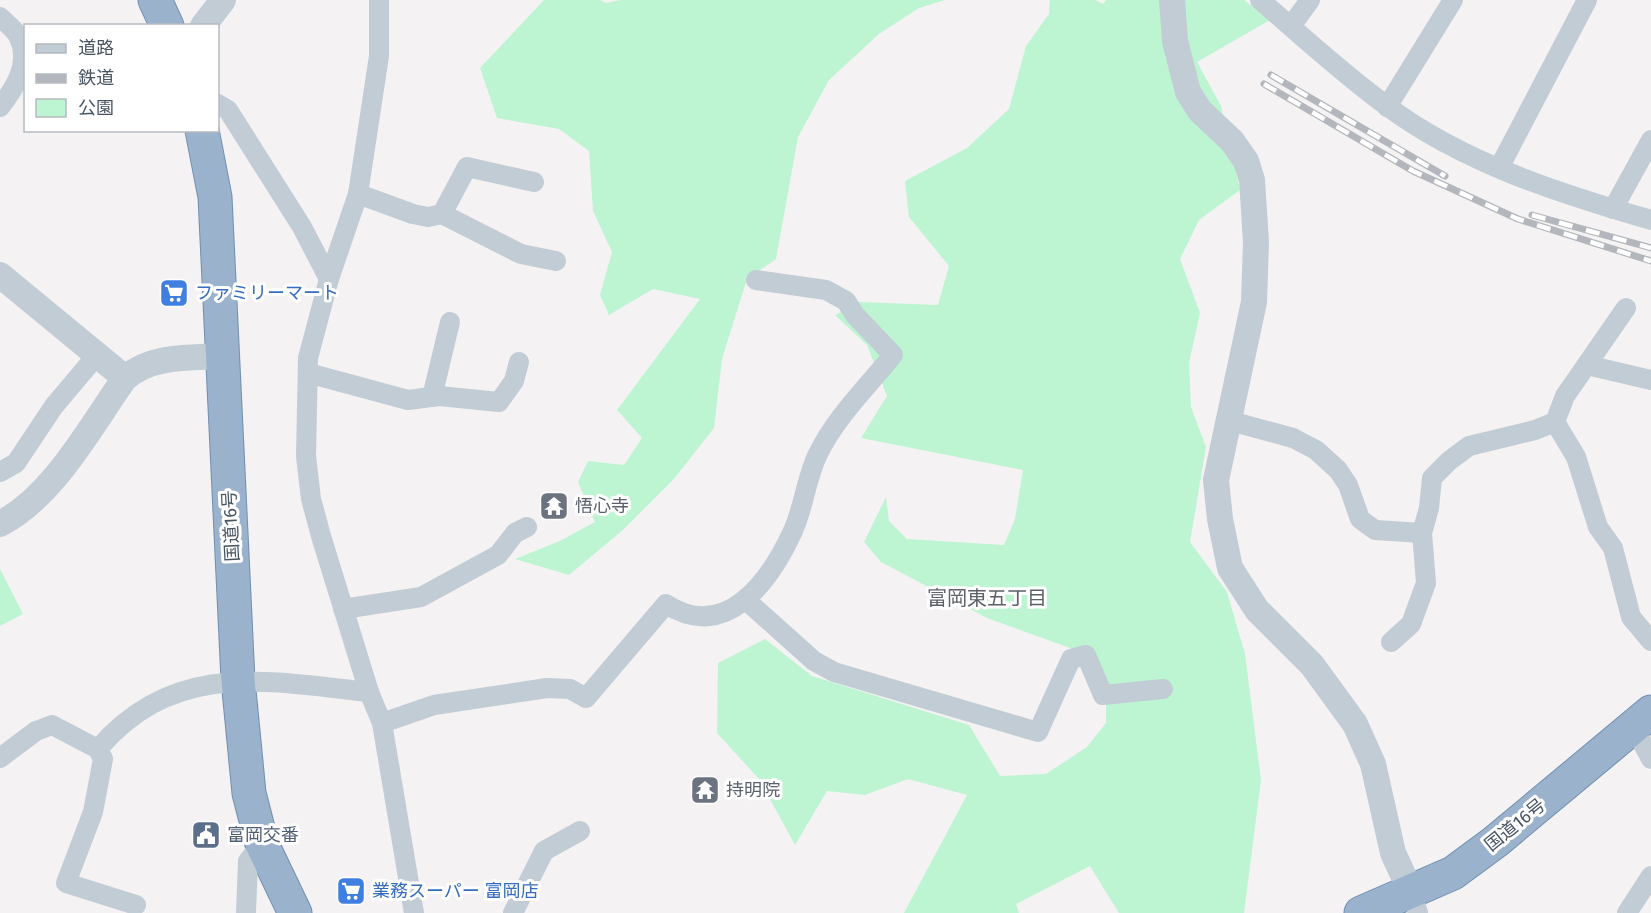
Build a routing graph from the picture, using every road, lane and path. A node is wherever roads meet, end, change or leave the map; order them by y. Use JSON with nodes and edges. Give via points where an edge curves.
{"nodes":[{"id":1,"x":155,"y":0,"type":"edge"},
{"id":2,"x":223,"y":0,"type":"edge"},
{"id":3,"x":380,"y":0,"type":"edge"},
{"id":4,"x":1172,"y":0,"type":"edge"},
{"id":5,"x":1260,"y":0,"type":"edge"},
{"id":6,"x":1310,"y":0,"type":"edge"},
{"id":7,"x":1454,"y":0,"type":"edge"},
{"id":8,"x":1587,"y":0,"type":"edge"},
{"id":9,"x":0,"y":17,"type":"edge"},
{"id":10,"x":166,"y":24,"type":"edge"},
{"id":11,"x":205,"y":24,"type":"edge"},
{"id":12,"x":1291,"y":26,"type":"junction"},
{"id":13,"x":219,"y":105,"type":"edge"},
{"id":14,"x":0,"y":107,"type":"edge"},
{"id":15,"x":1387,"y":107,"type":"junction"},
{"id":16,"x":202,"y":132,"type":"edge"},
{"id":17,"x":1651,"y":140,"type":"edge"},
{"id":18,"x":1499,"y":168,"type":"junction"},
{"id":19,"x":534,"y":182,"type":"dead end"},
{"id":20,"x":358,"y":194,"type":"junction"},
{"id":21,"x":1613,"y":209,"type":"junction"},
{"id":22,"x":442,"y":214,"type":"junction"},
{"id":23,"x":1651,"y":220,"type":"edge"},
{"id":24,"x":556,"y":261,"type":"dead end"},
{"id":25,"x":0,"y":275,"type":"edge"},
{"id":26,"x":329,"y":279,"type":"junction"},
{"id":27,"x":756,"y":280,"type":"dead end"},
{"id":28,"x":1626,"y":308,"type":"dead end"},
{"id":29,"x":450,"y":322,"type":"dead end"},
{"id":30,"x":97,"y":355,"type":"junction"},
{"id":31,"x":223,"y":356,"type":"junction"},
{"id":32,"x":519,"y":362,"type":"dead end"},
{"id":33,"x":1587,"y":365,"type":"junction"},
{"id":34,"x":308,"y":373,"type":"junction"},
{"id":35,"x":125,"y":378,"type":"junction"},
{"id":36,"x":1651,"y":380,"type":"edge"},
{"id":37,"x":432,"y":397,"type":"junction"},
{"id":38,"x":1227,"y":420,"type":"junction"},
{"id":39,"x":1555,"y":422,"type":"junction"},
{"id":40,"x":0,"y":472,"type":"edge"},
{"id":41,"x":0,"y":524,"type":"edge"},
{"id":42,"x":526,"y":527,"type":"dead end"},
{"id":43,"x":1422,"y":533,"type":"junction"},
{"id":44,"x":747,"y":601,"type":"junction"},
{"id":45,"x":343,"y":609,"type":"junction"},
{"id":46,"x":1651,"y":640,"type":"edge"},
{"id":47,"x":1391,"y":642,"type":"dead end"},
{"id":48,"x":238,"y":680,"type":"junction"},
{"id":49,"x":1162,"y":689,"type":"dead end"},
{"id":50,"x":369,"y":692,"type":"junction"},
{"id":51,"x":1640,"y":720,"type":"edge"},
{"id":52,"x":382,"y":723,"type":"junction"},
{"id":53,"x":98,"y":749,"type":"junction"},
{"id":54,"x":0,"y":758,"type":"edge"},
{"id":55,"x":1651,"y":759,"type":"edge"},
{"id":56,"x":580,"y":831,"type":"dead end"},
{"id":57,"x":261,"y":844,"type":"junction"},
{"id":58,"x":1651,"y":876,"type":"edge"},
{"id":59,"x":1414,"y":902,"type":"edge"},
{"id":60,"x":136,"y":905,"type":"dead end"},
{"id":61,"x":246,"y":913,"type":"edge"},
{"id":62,"x":295,"y":913,"type":"edge"},
{"id":63,"x":414,"y":913,"type":"edge"},
{"id":64,"x":513,"y":913,"type":"edge"},
{"id":65,"x":1362,"y":913,"type":"edge"},
{"id":66,"x":1627,"y":913,"type":"edge"}],
"edges":[{"from":1,"to":10,"type":"highway"},
{"from":2,"to":11,"type":"street"},
{"from":3,"to":20,"type":"street","via":[[379,56]]},
{"from":4,"to":38,"type":"street","via":[[1175,41],[1188,92],[1200,111],[1246,160],[1252,180],[1254,302]]},
{"from":5,"to":12,"type":"street"},
{"from":6,"to":12,"type":"street"},
{"from":7,"to":15,"type":"street"},
{"from":8,"to":18,"type":"street"},
{"from":9,"to":14,"type":"street","via":[[19,37],[22,61],[17,85]]},
{"from":12,"to":15,"type":"street"},
{"from":13,"to":26,"type":"street","via":[[228,110],[302,227]]},
{"from":15,"to":18,"type":"street"},
{"from":16,"to":31,"type":"highway","name":"国道16号","via":[[215,197]]},
{"from":17,"to":21,"type":"street"},
{"from":18,"to":21,"type":"street"},
{"from":19,"to":22,"type":"street","via":[[467,167]]},
{"from":20,"to":22,"type":"street","via":[[413,214]]},
{"from":20,"to":26,"type":"street"},
{"from":21,"to":23,"type":"street"},
{"from":22,"to":24,"type":"street","via":[[521,254]]},
{"from":25,"to":30,"type":"street"},
{"from":26,"to":34,"type":"street","via":[[308,358]]},
{"from":27,"to":44,"type":"street","via":[[826,290],[846,302],[893,355],[818,454],[793,532]]},
{"from":28,"to":33,"type":"street"},
{"from":29,"to":37,"type":"street"},
{"from":30,"to":35,"type":"street"},
{"from":30,"to":40,"type":"street","via":[[54,406],[16,464]]},
{"from":31,"to":35,"type":"street","via":[[156,361],[138,367]]},
{"from":31,"to":48,"type":"highway","name":"国道16号"},
{"from":32,"to":37,"type":"street","via":[[514,381],[499,402]]},
{"from":33,"to":36,"type":"street"},
{"from":33,"to":39,"type":"street","via":[[1565,396]]},
{"from":34,"to":37,"type":"street","via":[[408,400]]},
{"from":34,"to":45,"type":"street","via":[[306,456],[311,499]]},
{"from":35,"to":41,"type":"street","via":[[52,481],[21,513]]},
{"from":38,"to":43,"type":"street","via":[[1293,438],[1316,450],[1338,470],[1348,484],[1360,519],[1375,530]]},
{"from":38,"to":59,"type":"street","via":[[1216,480],[1230,568],[1257,610],[1312,665],[1355,724],[1374,764],[1393,853]]},
{"from":39,"to":43,"type":"street","via":[[1469,446],[1449,460],[1432,478]]},
{"from":39,"to":46,"type":"street","via":[[1576,457],[1598,527],[1613,548],[1631,617]]},
{"from":42,"to":45,"type":"street","via":[[515,533],[498,555],[421,597]]},
{"from":43,"to":47,"type":"street","via":[[1426,583],[1411,624]]},
{"from":44,"to":49,"type":"street","via":[[814,661],[834,672],[1038,732],[1071,659],[1086,655],[1103,695]]},
{"from":44,"to":52,"type":"street","via":[[712,618],[682,614],[666,604],[586,698],[570,689],[547,688],[434,705]]},
{"from":45,"to":50,"type":"street"},
{"from":48,"to":50,"type":"street"},
{"from":48,"to":53,"type":"street","via":[[173,695],[123,722]]},
{"from":48,"to":57,"type":"highway","name":"国道16号","via":[[249,794]]},
{"from":50,"to":52,"type":"street"},
{"from":51,"to":55,"type":"street","via":[[1642,742]]},
{"from":51,"to":59,"type":"highway","name":"国道16号","via":[[1495,842]]},
{"from":52,"to":63,"type":"street"},
{"from":53,"to":54,"type":"street","via":[[52,724]]},
{"from":53,"to":60,"type":"street","via":[[103,759],[93,812],[66,882]]},
{"from":56,"to":64,"type":"street","via":[[544,851]]},
{"from":57,"to":61,"type":"street","via":[[248,861]]},
{"from":57,"to":62,"type":"highway","name":"国道16号"},
{"from":58,"to":66,"type":"street"},
{"from":59,"to":65,"type":"highway","name":"国道16号"}]}
